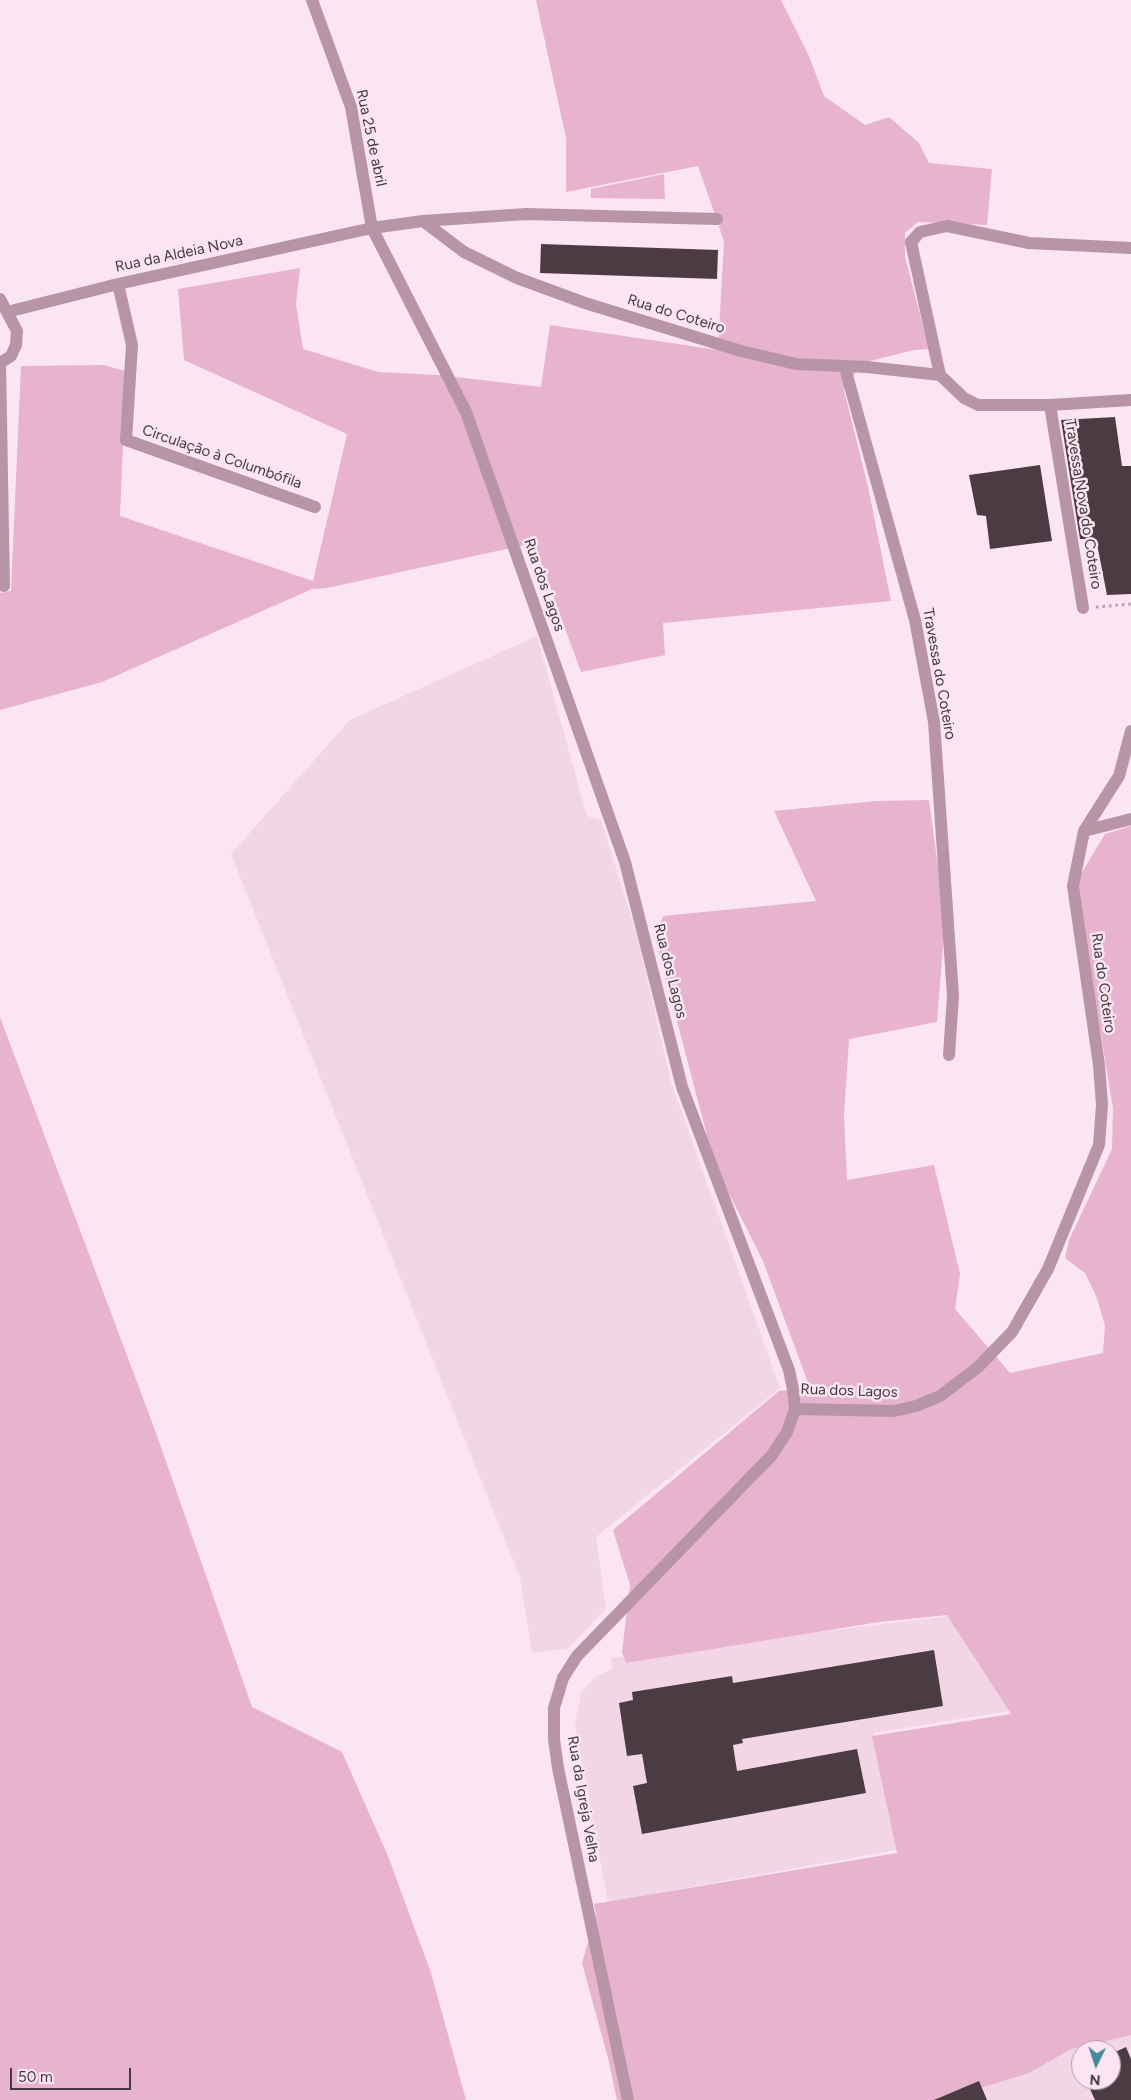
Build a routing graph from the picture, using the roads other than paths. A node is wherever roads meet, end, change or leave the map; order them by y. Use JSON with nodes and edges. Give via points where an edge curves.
{"nodes":[{"id":1,"x":312,"y":0,"type":"edge"},
{"id":2,"x":717,"y":219,"type":"dead end"},
{"id":3,"x":423,"y":221,"type":"junction"},
{"id":4,"x":372,"y":228,"type":"junction"},
{"id":5,"x":1131,"y":248,"type":"edge"},
{"id":6,"x":118,"y":284,"type":"junction"},
{"id":7,"x":0,"y":299,"type":"edge"},
{"id":8,"x":7,"y":312,"type":"junction"},
{"id":9,"x":0,"y":363,"type":"edge"},
{"id":10,"x":845,"y":368,"type":"junction"},
{"id":11,"x":940,"y":375,"type":"junction"},
{"id":12,"x":1131,"y":400,"type":"edge"},
{"id":13,"x":1050,"y":405,"type":"junction"},
{"id":14,"x":315,"y":507,"type":"dead end"},
{"id":15,"x":4,"y":586,"type":"dead end"},
{"id":16,"x":1083,"y":608,"type":"road end"},
{"id":17,"x":1131,"y":731,"type":"edge"},
{"id":18,"x":1131,"y":819,"type":"edge"},
{"id":19,"x":1084,"y":830,"type":"junction"},
{"id":20,"x":949,"y":1055,"type":"dead end"},
{"id":21,"x":1058,"y":1245,"type":"joint"},
{"id":22,"x":795,"y":1408,"type":"junction"},
{"id":23,"x":628,"y":2100,"type":"edge"}],
"edges":[{"from":1,"to":4,"type":"street","name":"Rua 25 de abril","via":[[351,106]]},
{"from":2,"to":3,"type":"street","name":"Rua da Aldeia Nova","via":[[526,214]]},
{"from":3,"to":4,"type":"street","name":"Rua da Aldeia Nova"},
{"from":3,"to":10,"type":"street","name":"Rua do Coteiro","via":[[464,252],[517,278],[585,303],[796,364]]},
{"from":4,"to":6,"type":"street","name":"Rua da Aldeia Nova"},
{"from":4,"to":22,"type":"street","name":"Rua dos Lagos","via":[[466,412],[625,862],[682,1087],[789,1370]]},
{"from":5,"to":11,"type":"street","via":[[1029,243],[947,226],[920,232],[911,242]]},
{"from":6,"to":8,"type":"street","name":"Rua da Aldeia Nova"},
{"from":6,"to":14,"type":"street","name":"Circulação à Columbófila","via":[[132,345],[126,440]]},
{"from":7,"to":8,"type":"street"},
{"from":8,"to":9,"type":"street","via":[[17,331],[16,345],[11,356]]},
{"from":9,"to":15,"type":"street"},
{"from":10,"to":11,"type":"street","name":"Rua do Coteiro","via":[[868,367]]},
{"from":10,"to":20,"type":"street","name":"Travessa do Coteiro","via":[[915,620],[934,722],[953,996]]},
{"from":11,"to":13,"type":"street","via":[[964,398],[978,404]]},
{"from":12,"to":13,"type":"street"},
{"from":13,"to":16,"type":"street","name":"Travessa Nova do Coteiro"},
{"from":17,"to":19,"type":"street","name":"Rua do Coteiro","via":[[1119,776]]},
{"from":18,"to":19,"type":"street"},
{"from":19,"to":21,"type":"street","name":"Rua do Coteiro","via":[[1073,886],[1102,1105],[1099,1145]]},
{"from":21,"to":22,"type":"street","name":"Rua dos Lagos","via":[[1012,1332],[977,1368],[940,1396],[894,1411]]},
{"from":22,"to":23,"type":"street","name":"Rua da Igreja Velha","via":[[787,1432],[772,1455],[577,1656],[563,1678],[554,1708],[558,1768]]}]}
